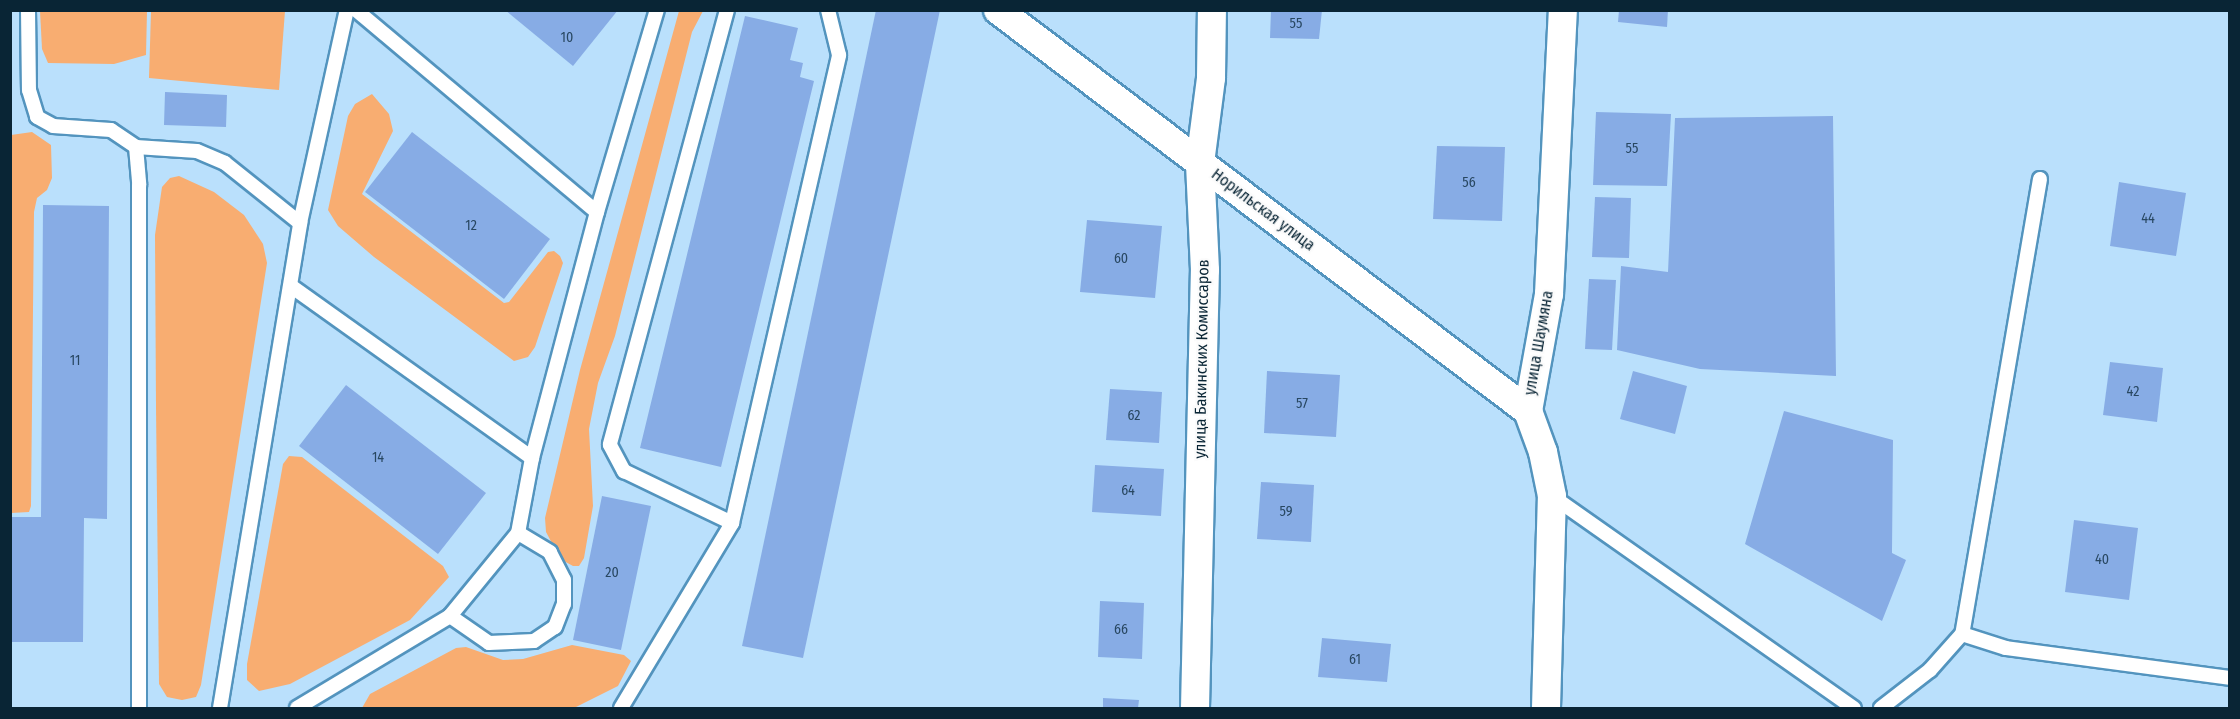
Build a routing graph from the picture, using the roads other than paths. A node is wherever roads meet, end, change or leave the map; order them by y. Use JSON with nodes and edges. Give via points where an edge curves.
{"nodes":[{"id":1,"x":28,"y":10,"type":"edge"},
{"id":2,"x":347,"y":10,"type":"edge"},
{"id":3,"x":357,"y":10,"type":"edge"},
{"id":4,"x":657,"y":10,"type":"edge"},
{"id":5,"x":727,"y":10,"type":"edge"},
{"id":6,"x":828,"y":10,"type":"edge"},
{"id":7,"x":998,"y":10,"type":"edge"},
{"id":8,"x":1212,"y":10,"type":"edge"},
{"id":9,"x":1563,"y":10,"type":"edge"},
{"id":10,"x":136,"y":147,"type":"junction"},
{"id":11,"x":1200,"y":163,"type":"junction"},
{"id":12,"x":2040,"y":179,"type":"dead end"},
{"id":13,"x":597,"y":212,"type":"junction"},
{"id":14,"x":300,"y":223,"type":"junction"},
{"id":15,"x":291,"y":286,"type":"junction"},
{"id":16,"x":1528,"y":411,"type":"junction"},
{"id":17,"x":532,"y":458,"type":"junction"},
{"id":18,"x":1552,"y":496,"type":"junction"},
{"id":19,"x":732,"y":523,"type":"junction"},
{"id":20,"x":518,"y":533,"type":"junction"},
{"id":21,"x":450,"y":616,"type":"junction"},
{"id":22,"x":1962,"y":634,"type":"junction"},
{"id":23,"x":2229,"y":678,"type":"edge"},
{"id":24,"x":139,"y":708,"type":"edge"},
{"id":25,"x":220,"y":708,"type":"edge"},
{"id":26,"x":297,"y":708,"type":"edge"},
{"id":27,"x":621,"y":708,"type":"edge"},
{"id":28,"x":1195,"y":708,"type":"edge"},
{"id":29,"x":1546,"y":708,"type":"edge"},
{"id":30,"x":1854,"y":708,"type":"edge"},
{"id":31,"x":1881,"y":708,"type":"edge"}],
"edges":[{"from":1,"to":10,"type":"lane","via":[[29,90],[37,117],[53,126],[111,130]]},
{"from":2,"to":14,"type":"lane"},
{"from":3,"to":13,"type":"lane"},
{"from":4,"to":13,"type":"lane"},
{"from":5,"to":19,"type":"lane","via":[[610,444],[624,471]]},
{"from":6,"to":19,"type":"lane","via":[[839,55]]},
{"from":7,"to":11,"type":"street","name":"Норильская улица"},
{"from":8,"to":11,"type":"street","name":"улица Бакинских Комиссаров","via":[[1211,78]]},
{"from":9,"to":16,"type":"street","name":"улица Шаумяна","via":[[1549,294]]},
{"from":10,"to":14,"type":"lane","via":[[197,151],[225,163]]},
{"from":10,"to":24,"type":"lane"},
{"from":11,"to":16,"type":"street","name":"Норильская улица"},
{"from":11,"to":28,"type":"street","name":"улица Бакинских Комиссаров","via":[[1205,270]]},
{"from":12,"to":22,"type":"lane"},
{"from":13,"to":17,"type":"lane"},
{"from":14,"to":15,"type":"lane"},
{"from":15,"to":17,"type":"lane"},
{"from":15,"to":25,"type":"lane"},
{"from":16,"to":18,"type":"street","name":"улица Шаумяна","via":[[1543,452]]},
{"from":17,"to":20,"type":"lane"},
{"from":18,"to":29,"type":"street","name":"улица Шаумяна"},
{"from":18,"to":30,"type":"lane"},
{"from":19,"to":27,"type":"lane"},
{"from":20,"to":21,"type":"lane"},
{"from":20,"to":21,"type":"lane","via":[[550,552],[564,580],[564,604],[555,627],[534,641],[489,643]]},
{"from":21,"to":26,"type":"lane"},
{"from":22,"to":23,"type":"lane","via":[[2006,648]]},
{"from":22,"to":31,"type":"lane","via":[[1930,670]]}]}
